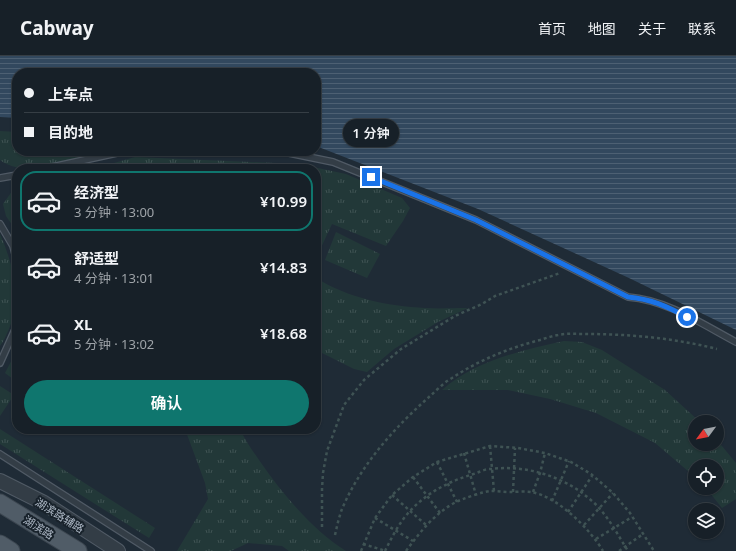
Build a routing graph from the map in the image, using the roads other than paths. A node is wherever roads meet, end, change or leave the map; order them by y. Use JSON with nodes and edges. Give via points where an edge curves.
{"nodes":[{"id":1,"x":103,"y":156,"type":"edge"},
{"id":2,"x":304,"y":156,"type":"edge"},
{"id":3,"x":66,"y":164,"type":"edge"},
{"id":4,"x":12,"y":176,"type":"edge"},
{"id":5,"x":0,"y":178,"type":"edge"},
{"id":6,"x":0,"y":224,"type":"edge"},
{"id":7,"x":12,"y":244,"type":"edge"},
{"id":8,"x":12,"y":336,"type":"edge"},
{"id":9,"x":736,"y":342,"type":"edge"},
{"id":10,"x":0,"y":363,"type":"edge"},
{"id":11,"x":0,"y":454,"type":"edge"},
{"id":12,"x":0,"y":481,"type":"edge"},
{"id":13,"x":0,"y":503,"type":"edge"},
{"id":14,"x":0,"y":544,"type":"edge"},
{"id":15,"x":10,"y":551,"type":"edge"},
{"id":16,"x":78,"y":551,"type":"edge"},
{"id":17,"x":118,"y":551,"type":"edge"},
{"id":18,"x":152,"y":551,"type":"edge"}],
"edges":[{"from":1,"to":3,"type":"lane"},
{"from":2,"to":9,"type":"lane","via":[[333,162],[476,220],[628,297],[662,304]]},
{"from":4,"to":5,"type":"lane"},
{"from":6,"to":7,"type":"lane"},
{"from":8,"to":10,"type":"lane"},
{"from":11,"to":18,"type":"lane"},
{"from":12,"to":17,"type":"street","name":"湖滨路辅路","via":[[44,503]]},
{"from":13,"to":16,"type":"main road","name":"湖滨路"},
{"from":14,"to":15,"type":"main road"}]}
